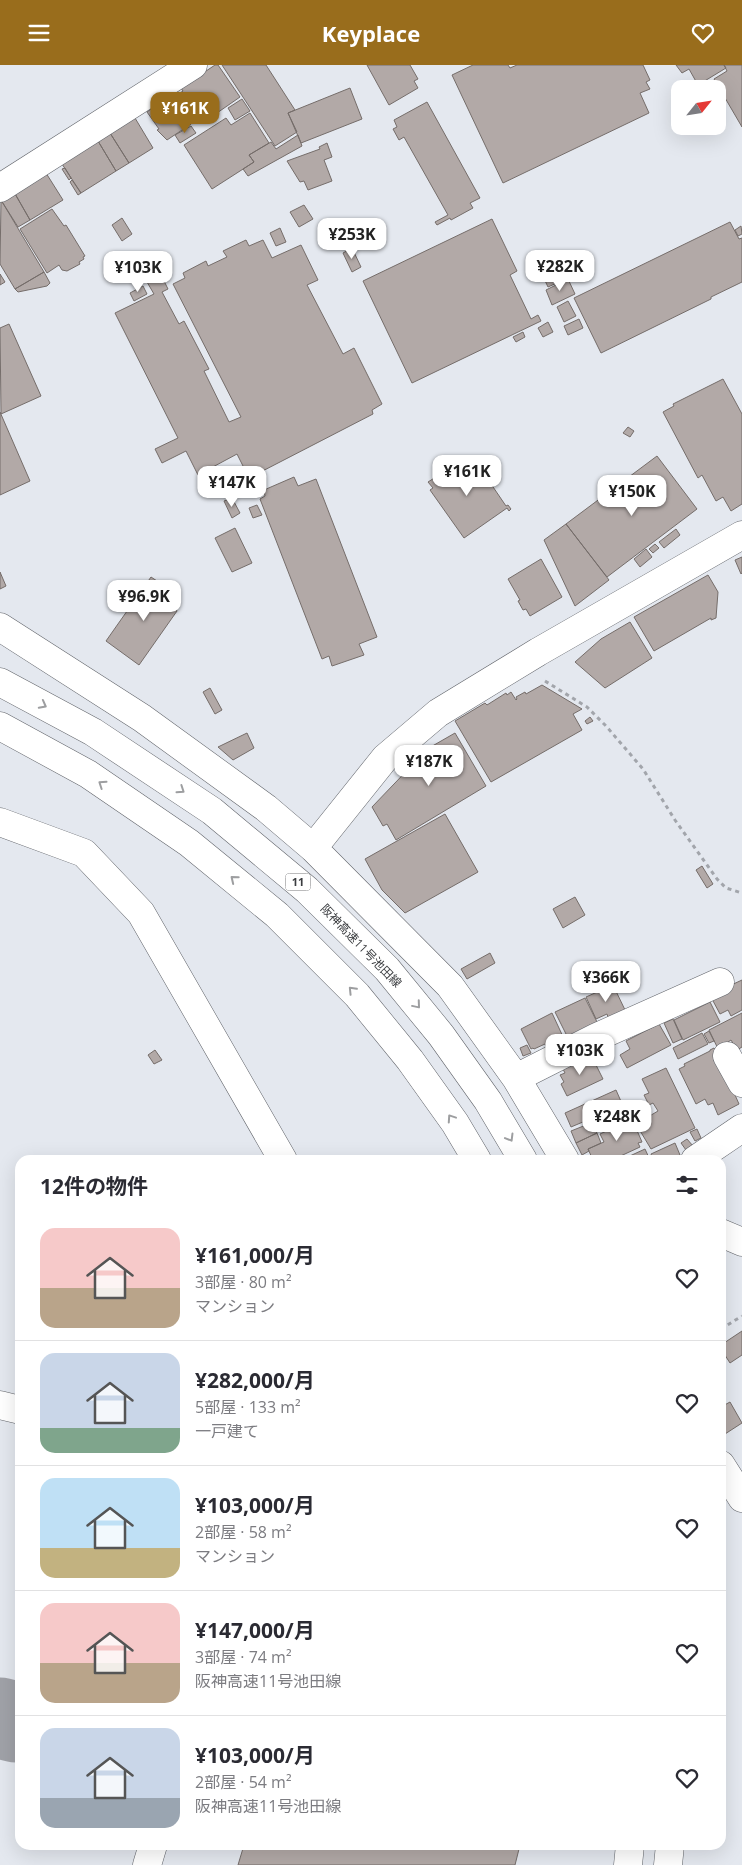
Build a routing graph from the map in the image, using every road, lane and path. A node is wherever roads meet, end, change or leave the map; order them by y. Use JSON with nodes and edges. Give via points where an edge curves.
{"nodes":[{"id":1,"x":193,"y":65,"type":"edge"},
{"id":2,"x":0,"y":188,"type":"edge"},
{"id":3,"x":742,"y":535,"type":"edge"},
{"id":4,"x":0,"y":627,"type":"edge"},
{"id":5,"x":516,"y":665,"type":"junction"},
{"id":6,"x":0,"y":682,"type":"edge"},
{"id":7,"x":0,"y":726,"type":"edge"},
{"id":8,"x":0,"y":822,"type":"edge"},
{"id":9,"x":313,"y":848,"type":"junction"},
{"id":10,"x":742,"y":893,"type":"edge"},
{"id":11,"x":720,"y":982,"type":"dead end"},
{"id":12,"x":727,"y":1057,"type":"dead end"},
{"id":13,"x":516,"y":1078,"type":"junction"},
{"id":14,"x":742,"y":1083,"type":"edge"},
{"id":15,"x":742,"y":1128,"type":"edge"},
{"id":16,"x":280,"y":1155,"type":"edge"},
{"id":17,"x":474,"y":1155,"type":"edge"},
{"id":18,"x":521,"y":1155,"type":"edge"},
{"id":19,"x":562,"y":1155,"type":"edge"},
{"id":20,"x":702,"y":1155,"type":"edge"},
{"id":21,"x":726,"y":1235,"type":"edge"},
{"id":22,"x":742,"y":1242,"type":"edge"},
{"id":23,"x":742,"y":1316,"type":"edge"},
{"id":24,"x":726,"y":1326,"type":"edge"},
{"id":25,"x":0,"y":1405,"type":"edge"},
{"id":26,"x":15,"y":1409,"type":"edge"},
{"id":27,"x":726,"y":1473,"type":"edge"},
{"id":28,"x":742,"y":1498,"type":"edge"},
{"id":29,"x":152,"y":1850,"type":"edge"},
{"id":30,"x":630,"y":1850,"type":"edge"},
{"id":31,"x":670,"y":1850,"type":"edge"},
{"id":32,"x":680,"y":1850,"type":"edge"},
{"id":33,"x":147,"y":1865,"type":"edge"},
{"id":34,"x":628,"y":1865,"type":"edge"},
{"id":35,"x":668,"y":1865,"type":"edge"},
{"id":36,"x":676,"y":1865,"type":"edge"}],
"edges":[{"from":1,"to":2,"type":"main road"},
{"from":3,"to":5,"type":"main road"},
{"from":4,"to":9,"type":"main road","via":[[142,718],[266,808]]},
{"from":5,"to":9,"type":"main road","via":[[438,713],[385,759]]},
{"from":5,"to":10,"type":"path","via":[[587,707],[606,725],[643,769],[717,879],[726,888]]},
{"from":6,"to":18,"type":"main road","name":"阪神高速11号池田線","number":"11","one_way":true,"via":[[93,732],[212,811],[307,890],[387,969],[441,1035],[488,1101]]},
{"from":17,"to":7,"type":"main road","one_way":true,"via":[[404,1053],[357,995],[277,915],[189,843],[88,774]]},
{"from":8,"to":16,"type":"main road","via":[[84,853],[141,913]]},
{"from":9,"to":13,"type":"main road","via":[[450,986]]},
{"from":11,"to":13,"type":"main road","via":[[596,1037]]},
{"from":12,"to":14,"type":"main road"},
{"from":13,"to":19,"type":"main road"},
{"from":15,"to":20,"type":"main road"},
{"from":21,"to":22,"type":"main road"},
{"from":23,"to":24,"type":"path"},
{"from":25,"to":26,"type":"main road"},
{"from":27,"to":28,"type":"main road"},
{"from":29,"to":33,"type":"main road"},
{"from":30,"to":34,"type":"main road"},
{"from":31,"to":35,"type":"main road"},
{"from":32,"to":36,"type":"main road"}]}
